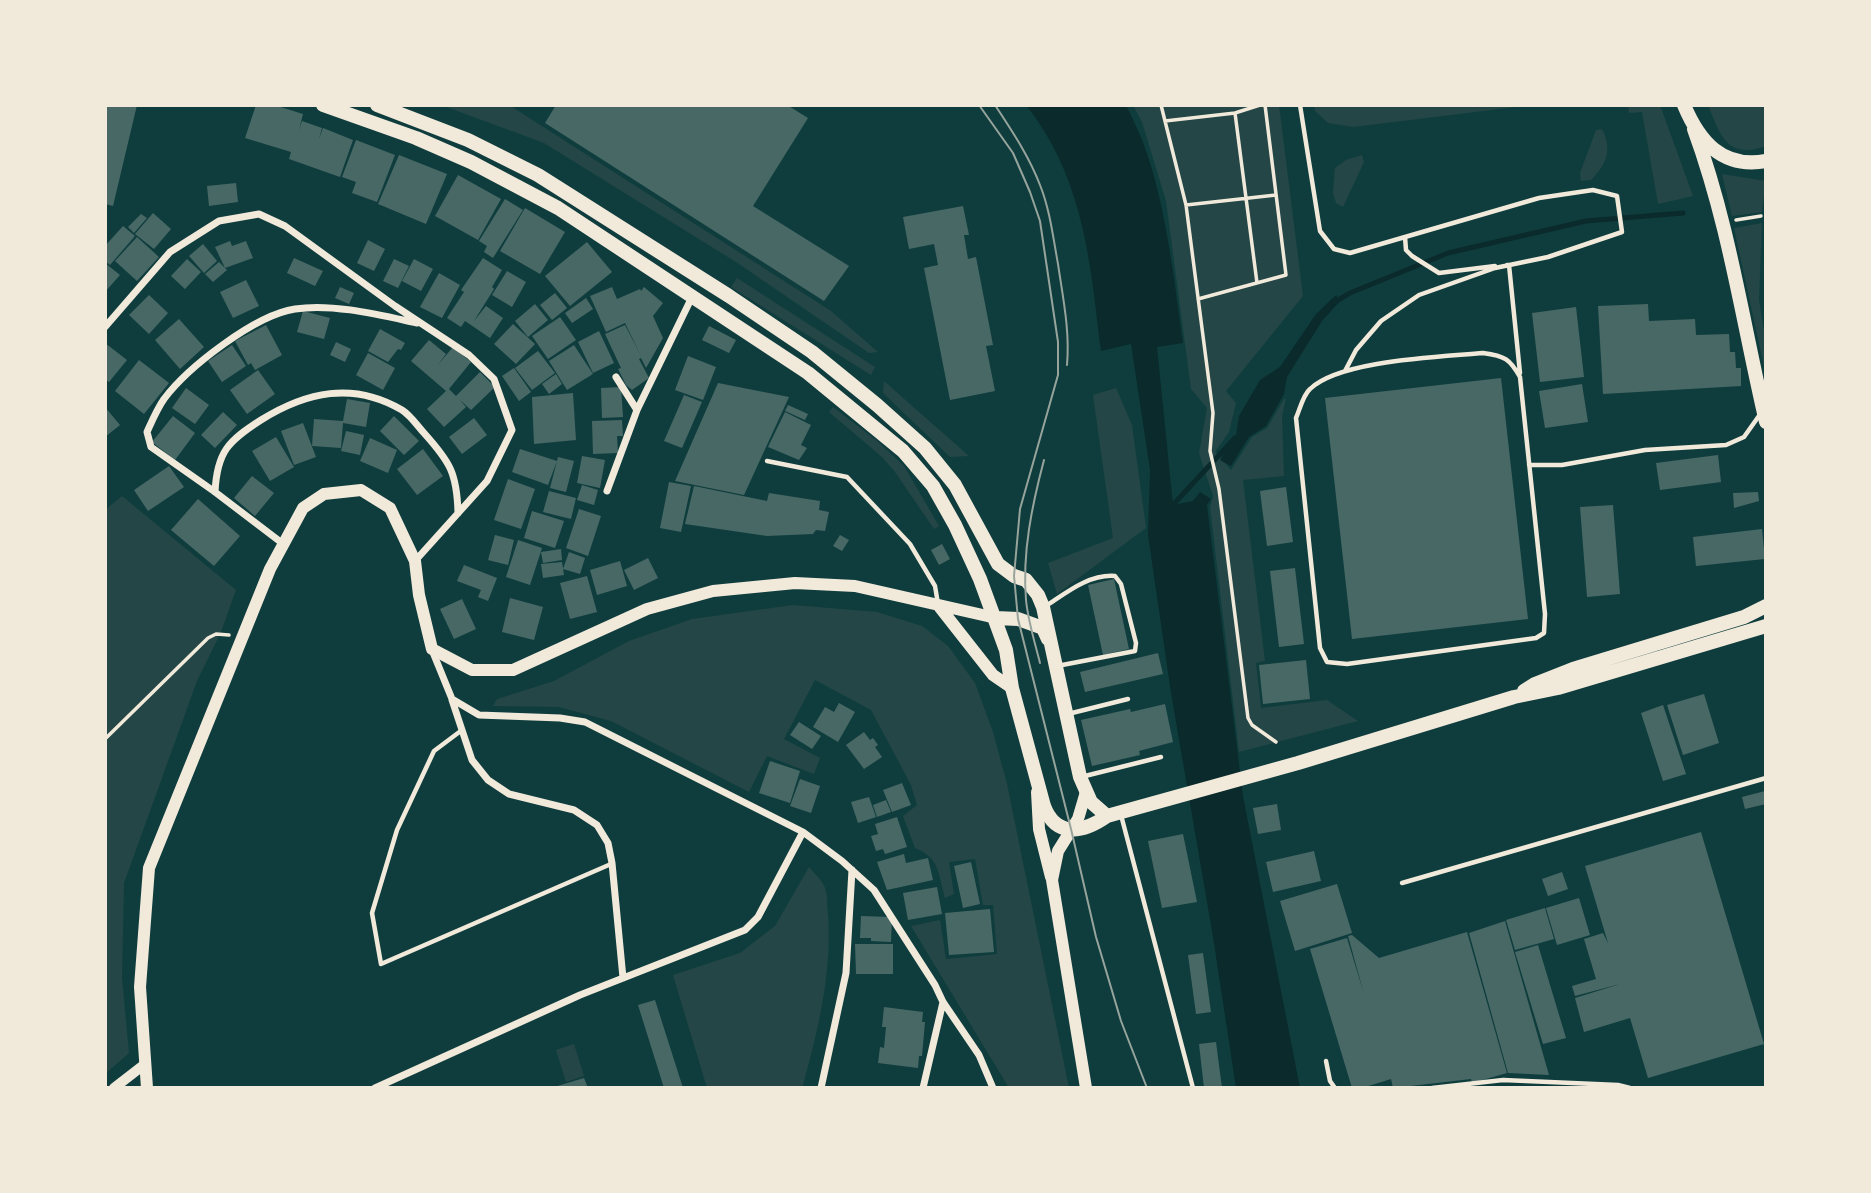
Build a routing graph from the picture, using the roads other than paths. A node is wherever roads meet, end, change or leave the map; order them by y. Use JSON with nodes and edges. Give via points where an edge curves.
{"nodes":[{"id":1,"x":323,"y":105,"type":"edge"},
{"id":2,"x":377,"y":105,"type":"edge"},
{"id":3,"x":1300,"y":105,"type":"edge"},
{"id":4,"x":1684,"y":105,"type":"edge"},
{"id":5,"x":1694,"y":129,"type":"junction"},
{"id":6,"x":1766,"y":161,"type":"edge"},
{"id":7,"x":1405,"y":237,"type":"junction"},
{"id":8,"x":1509,"y":265,"type":"junction"},
{"id":9,"x":692,"y":296,"type":"junction"},
{"id":10,"x":423,"y":324,"type":"junction"},
{"id":11,"x":105,"y":327,"type":"edge"},
{"id":12,"x":1345,"y":372,"type":"junction"},
{"id":13,"x":616,"y":377,"type":"dead end"},
{"id":14,"x":1520,"y":377,"type":"junction"},
{"id":15,"x":637,"y":410,"type":"junction"},
{"id":16,"x":1765,"y":416,"type":"edge"},
{"id":17,"x":767,"y":461,"type":"dead end"},
{"id":18,"x":1530,"y":465,"type":"junction"},
{"id":19,"x":607,"y":491,"type":"dead end"},
{"id":20,"x":215,"y":492,"type":"junction"},
{"id":21,"x":458,"y":513,"type":"junction"},
{"id":22,"x":282,"y":543,"type":"junction"},
{"id":23,"x":415,"y":561,"type":"junction"},
{"id":24,"x":938,"y":606,"type":"junction"},
{"id":25,"x":1766,"y":606,"type":"edge"},
{"id":26,"x":1043,"y":607,"type":"junction"},
{"id":27,"x":996,"y":618,"type":"junction"},
{"id":28,"x":1766,"y":626,"type":"edge"},
{"id":29,"x":1742,"y":634,"type":"junction"},
{"id":30,"x":1766,"y":636,"type":"edge"},
{"id":31,"x":432,"y":649,"type":"junction"},
{"id":32,"x":1055,"y":660,"type":"junction"},
{"id":33,"x":1012,"y":688,"type":"junction"},
{"id":34,"x":1514,"y":697,"type":"junction"},
{"id":35,"x":452,"y":699,"type":"junction"},
{"id":36,"x":1128,"y":699,"type":"dead end"},
{"id":37,"x":1067,"y":714,"type":"junction"},
{"id":38,"x":463,"y":729,"type":"junction"},
{"id":39,"x":1161,"y":757,"type":"dead end"},
{"id":40,"x":1080,"y":777,"type":"junction"},
{"id":41,"x":1766,"y":778,"type":"edge"},
{"id":42,"x":1037,"y":786,"type":"junction"},
{"id":43,"x":1086,"y":792,"type":"junction"},
{"id":44,"x":1114,"y":814,"type":"junction"},
{"id":45,"x":1071,"y":829,"type":"junction"},
{"id":46,"x":803,"y":832,"type":"junction"},
{"id":47,"x":612,"y":863,"type":"junction"},
{"id":48,"x":852,"y":870,"type":"junction"},
{"id":49,"x":1052,"y":880,"type":"junction"},
{"id":50,"x":1402,"y":883,"type":"dead end"},
{"id":51,"x":623,"y":978,"type":"junction"},
{"id":52,"x":943,"y":1002,"type":"junction"},
{"id":53,"x":1326,"y":1061,"type":"dead end"},
{"id":54,"x":145,"y":1063,"type":"junction"},
{"id":55,"x":114,"y":1088,"type":"edge"},
{"id":56,"x":147,"y":1088,"type":"edge"},
{"id":57,"x":375,"y":1088,"type":"edge"},
{"id":58,"x":821,"y":1088,"type":"edge"},
{"id":59,"x":923,"y":1088,"type":"edge"},
{"id":60,"x":993,"y":1088,"type":"edge"},
{"id":61,"x":1086,"y":1088,"type":"edge"},
{"id":62,"x":1193,"y":1088,"type":"edge"},
{"id":63,"x":1335,"y":1088,"type":"edge"},
{"id":64,"x":1432,"y":1088,"type":"edge"},
{"id":65,"x":1630,"y":1088,"type":"edge"}],
"edges":[{"from":1,"to":9,"type":"main road","via":[[416,138],[492,172],[558,208]]},
{"from":2,"to":26,"type":"main road","via":[[468,140],[538,176],[812,352],[925,448],[955,485],[998,564],[1026,580]]},
{"from":3,"to":7,"type":"lane","via":[[1320,230],[1334,249],[1350,253]]},
{"from":4,"to":5,"type":"main road"},
{"from":5,"to":6,"type":"main road","via":[[1720,154],[1737,161]]},
{"from":5,"to":16,"type":"main road","via":[[1715,194]]},
{"from":7,"to":8,"type":"lane","via":[[1406,250],[1439,273]]},
{"from":7,"to":8,"type":"lane","via":[[1539,198],[1593,190],[1617,196],[1622,232]]},
{"from":8,"to":12,"type":"lane","via":[[1419,295],[1381,321],[1356,350]]},
{"from":8,"to":14,"type":"lane"},
{"from":9,"to":15,"type":"street"},
{"from":9,"to":27,"type":"main road","via":[[808,373],[903,451],[933,486],[955,525]]},
{"from":10,"to":11,"type":"street","via":[[285,226],[259,214],[219,221],[170,252]]},
{"from":10,"to":20,"type":"street","via":[[374,314],[293,309],[253,325],[190,370],[163,400],[147,432],[151,447]]},
{"from":10,"to":21,"type":"street","via":[[470,355],[494,379],[512,430],[487,481]]},
{"from":12,"to":14,"type":"lane","via":[[1483,353],[1511,362]]},
{"from":12,"to":18,"type":"lane","via":[[1308,390],[1296,418],[1320,648],[1327,662],[1347,664],[1536,638],[1544,633]]},
{"from":13,"to":15,"type":"street"},
{"from":14,"to":18,"type":"lane"},
{"from":15,"to":19,"type":"street"},
{"from":16,"to":18,"type":"lane","via":[[1744,437],[1726,445]]},
{"from":17,"to":24,"type":"lane","via":[[847,478],[910,544],[935,586]]},
{"from":20,"to":21,"type":"street","via":[[222,453],[245,430],[286,404],[325,393],[362,394],[403,410],[444,455],[457,486]]},
{"from":20,"to":22,"type":"street"},
{"from":21,"to":23,"type":"street"},
{"from":22,"to":23,"type":"main road","via":[[303,508],[324,494],[361,490],[390,508]]},
{"from":22,"to":54,"type":"main road","via":[[149,868],[140,987]]},
{"from":23,"to":31,"type":"main road"},
{"from":24,"to":27,"type":"main road"},
{"from":24,"to":31,"type":"main road","via":[[855,586],[795,583],[713,591],[647,609],[513,670],[472,670]]},
{"from":24,"to":33,"type":"main road","via":[[993,675]]},
{"from":25,"to":34,"type":"main road","via":[[1744,617],[1573,669]]},
{"from":26,"to":32,"type":"main road"},
{"from":26,"to":32,"type":"lane","via":[[1082,583],[1115,576],[1136,643],[1135,651],[1123,655]]},
{"from":27,"to":32,"type":"main road","via":[[1018,619],[1043,628]]},
{"from":27,"to":33,"type":"main road"},
{"from":28,"to":29,"type":"main road"},
{"from":29,"to":30,"type":"main road"},
{"from":29,"to":34,"type":"main road"},
{"from":31,"to":35,"type":"street"},
{"from":32,"to":37,"type":"main road"},
{"from":33,"to":42,"type":"main road"},
{"from":34,"to":44,"type":"main road"},
{"from":35,"to":38,"type":"street"},
{"from":35,"to":46,"type":"street","via":[[479,715],[585,722]]},
{"from":36,"to":37,"type":"lane"},
{"from":37,"to":40,"type":"main road"},
{"from":38,"to":47,"type":"street","via":[[472,760],[488,780],[509,794],[575,810],[597,825],[608,843]]},
{"from":38,"to":47,"type":"lane","via":[[434,751],[397,830],[372,914],[381,964]]},
{"from":39,"to":40,"type":"lane"},
{"from":40,"to":43,"type":"main road"},
{"from":41,"to":50,"type":"lane"},
{"from":42,"to":45,"type":"main road","via":[[1048,818]]},
{"from":42,"to":49,"type":"main road","via":[[1040,829]]},
{"from":43,"to":44,"type":"main road","via":[[1091,802]]},
{"from":43,"to":45,"type":"main road"},
{"from":44,"to":45,"type":"main road"},
{"from":44,"to":62,"type":"lane"},
{"from":45,"to":49,"type":"main road","via":[[1058,851]]},
{"from":46,"to":48,"type":"street"},
{"from":46,"to":51,"type":"street","via":[[763,909],[745,930]]},
{"from":47,"to":51,"type":"street"},
{"from":48,"to":52,"type":"street","via":[[874,890]]},
{"from":48,"to":58,"type":"street","via":[[846,973]]},
{"from":49,"to":61,"type":"main road"},
{"from":51,"to":57,"type":"street"},
{"from":52,"to":59,"type":"street"},
{"from":52,"to":60,"type":"street","via":[[979,1055]]},
{"from":53,"to":63,"type":"lane"},
{"from":54,"to":55,"type":"street"},
{"from":54,"to":56,"type":"main road"},
{"from":64,"to":65,"type":"lane","via":[[1503,1080]]}]}
